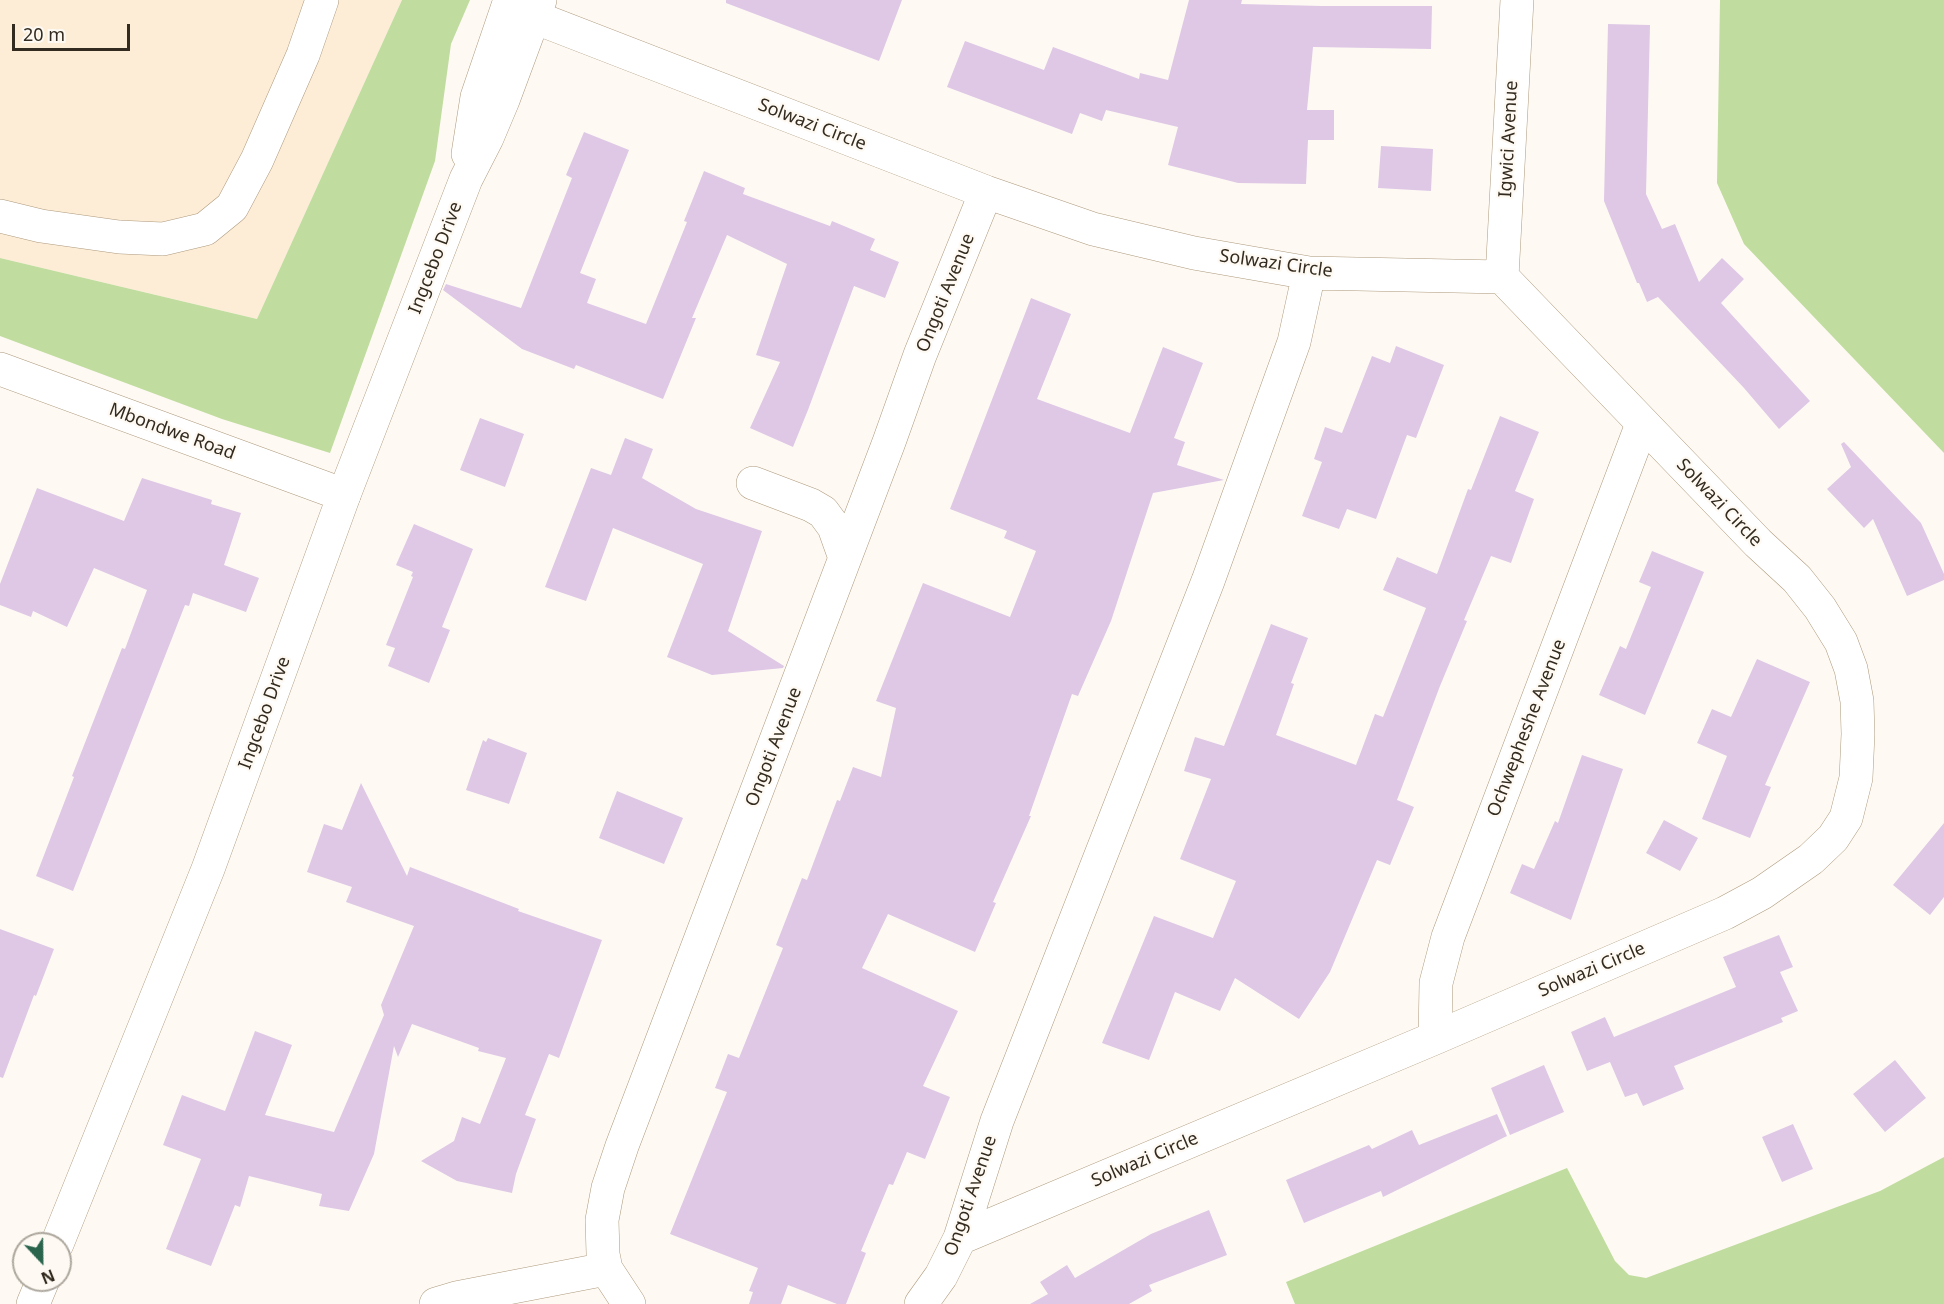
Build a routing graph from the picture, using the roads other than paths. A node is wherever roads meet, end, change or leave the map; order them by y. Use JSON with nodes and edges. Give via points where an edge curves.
{"nodes":[{"id":1,"x":322,"y":0,"type":"edge"},
{"id":2,"x":1517,"y":0,"type":"edge"},
{"id":3,"x":523,"y":6,"type":"edge"},
{"id":4,"x":986,"y":192,"type":"junction"},
{"id":5,"x":0,"y":216,"type":"edge"},
{"id":6,"x":1310,"y":273,"type":"junction"},
{"id":7,"x":1502,"y":278,"type":"junction"},
{"id":8,"x":0,"y":369,"type":"edge"},
{"id":9,"x":1642,"y":424,"type":"junction"},
{"id":10,"x":753,"y":483,"type":"dead end"},
{"id":11,"x":344,"y":495,"type":"junction"},
{"id":12,"x":845,"y":558,"type":"junction"},
{"id":13,"x":1435,"y":1038,"type":"junction"},
{"id":14,"x":62,"y":1232,"type":"edge"},
{"id":15,"x":960,"y":1238,"type":"junction"},
{"id":16,"x":606,"y":1269,"type":"junction"},
{"id":17,"x":436,"y":1304,"type":"edge"},
{"id":18,"x":629,"y":1304,"type":"edge"},
{"id":19,"x":921,"y":1304,"type":"edge"}],
"edges":[{"from":1,"to":5,"type":"street","via":[[303,55],[257,160],[232,207],[205,229],[163,239],[119,237]]},
{"from":2,"to":7,"type":"street","name":"Igwici Avenue"},
{"from":3,"to":4,"type":"street","name":"Solwazi Circle"},
{"from":3,"to":11,"type":"street","name":"Ingcebo Drive","via":[[499,110],[466,179]]},
{"from":4,"to":6,"type":"street","name":"Solwazi Circle","via":[[1093,229]]},
{"from":4,"to":12,"type":"street","name":"Ongoti Avenue"},
{"from":6,"to":7,"type":"street","name":"Solwazi Circle"},
{"from":6,"to":15,"type":"street","name":"Ongoti Avenue","via":[[1277,393],[1204,592],[997,1120]]},
{"from":7,"to":9,"type":"street","name":"Solwazi Circle"},
{"from":8,"to":11,"type":"street","name":"Mbondwe Road"},
{"from":9,"to":13,"type":"street","name":"Ochwepheshe Avenue","via":[[1448,937],[1436,983]]},
{"from":9,"to":13,"type":"street","name":"Solwazi Circle","via":[[1797,579],[1841,642],[1857,701],[1858,734],[1856,778],[1846,818],[1833,838],[1811,859],[1734,908]]},
{"from":10,"to":12,"type":"street","via":[[823,512],[834,526]]},
{"from":11,"to":14,"type":"street","name":"Ingcebo Drive","via":[[208,869]]},
{"from":12,"to":16,"type":"street","name":"Ongoti Avenue","via":[[608,1188],[603,1220]]},
{"from":13,"to":15,"type":"street","name":"Solwazi Circle"},
{"from":15,"to":19,"type":"street","name":"Ongoti Avenue"},
{"from":16,"to":17,"type":"street"},
{"from":16,"to":18,"type":"street","name":"Ongoti Avenue"}]}
